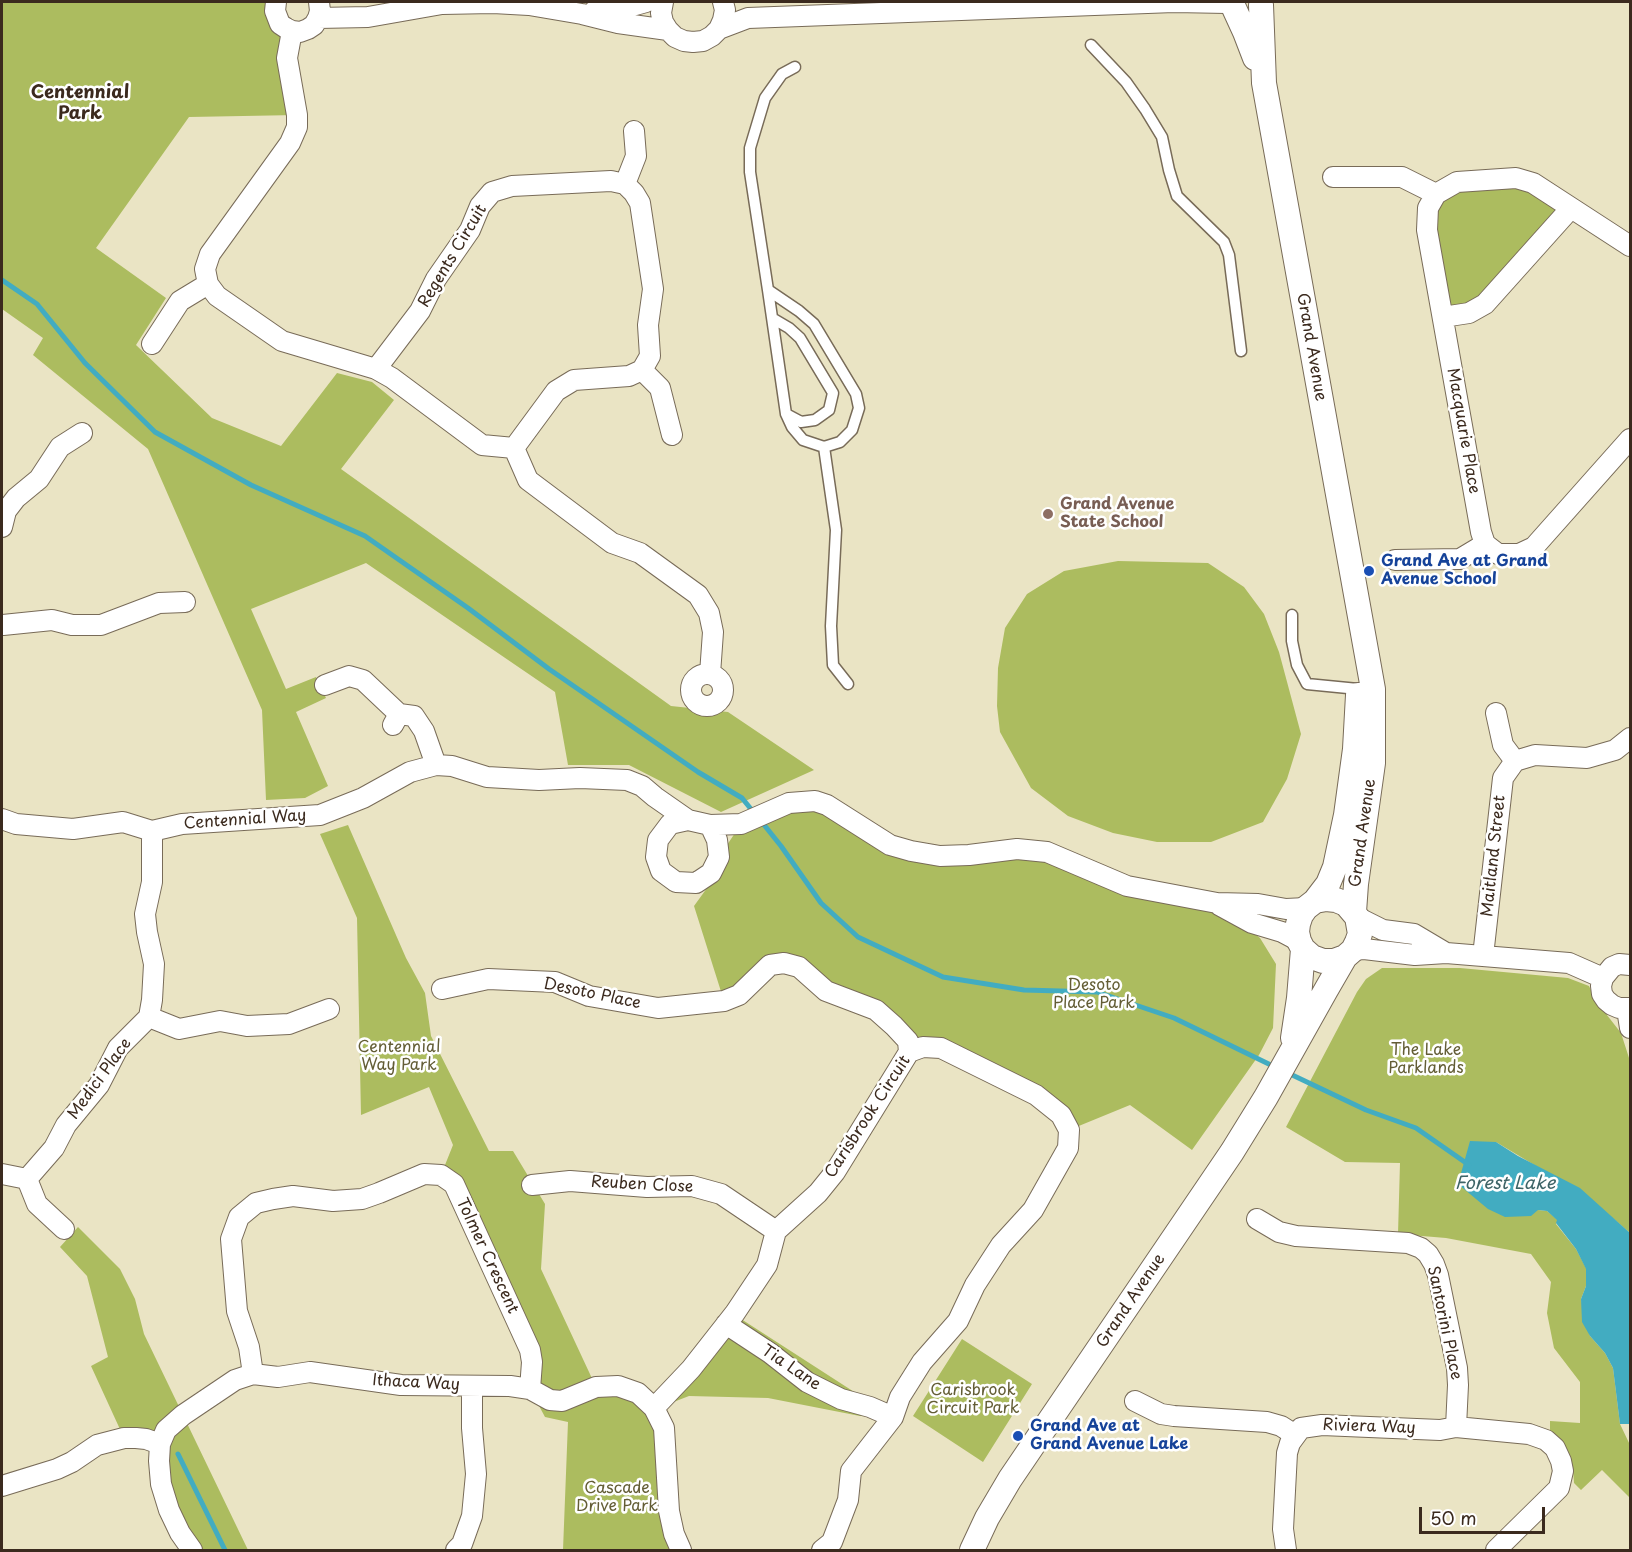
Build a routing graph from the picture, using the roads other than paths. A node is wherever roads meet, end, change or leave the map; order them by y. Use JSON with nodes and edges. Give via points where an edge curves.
{"nodes":[{"id":1,"x":276,"y":2,"type":"edge"},
{"id":2,"x":646,"y":2,"type":"edge"},
{"id":3,"x":663,"y":2,"type":"edge"},
{"id":4,"x":723,"y":2,"type":"edge"},
{"id":5,"x":1262,"y":3,"type":"edge"},
{"id":6,"x":1229,"y":4,"type":"edge"},
{"id":7,"x":318,"y":10,"type":"edge"},
{"id":8,"x":582,"y":14,"type":"junction"},
{"id":9,"x":719,"y":29,"type":"junction"},
{"id":10,"x":668,"y":30,"type":"junction"},
{"id":11,"x":292,"y":31,"type":"junction"},
{"id":12,"x":1091,"y":45,"type":"dead end"},
{"id":13,"x":795,"y":67,"type":"dead end"},
{"id":14,"x":1264,"y":83,"type":"junction"},
{"id":15,"x":634,"y":131,"type":"dead end"},
{"id":16,"x":1333,"y":177,"type":"dead end"},
{"id":17,"x":625,"y":184,"type":"junction"},
{"id":18,"x":1436,"y":194,"type":"junction"},
{"id":19,"x":1571,"y":208,"type":"junction"},
{"id":20,"x":1630,"y":246,"type":"edge"},
{"id":21,"x":208,"y":284,"type":"junction"},
{"id":22,"x":768,"y":290,"type":"junction"},
{"id":23,"x":1443,"y":317,"type":"junction"},
{"id":24,"x":772,"y":318,"type":"junction"},
{"id":25,"x":152,"y":344,"type":"dead end"},
{"id":26,"x":1241,"y":351,"type":"dead end"},
{"id":27,"x":376,"y":369,"type":"junction"},
{"id":28,"x":642,"y":370,"type":"junction"},
{"id":29,"x":786,"y":414,"type":"junction"},
{"id":30,"x":82,"y":433,"type":"dead end"},
{"id":31,"x":672,"y":435,"type":"dead end"},
{"id":32,"x":1630,"y":439,"type":"edge"},
{"id":33,"x":824,"y":447,"type":"junction"},
{"id":34,"x":514,"y":448,"type":"junction"},
{"id":35,"x":2,"y":526,"type":"edge"},
{"id":36,"x":1485,"y":544,"type":"junction"},
{"id":37,"x":1395,"y":560,"type":"dead end"},
{"id":38,"x":185,"y":602,"type":"dead end"},
{"id":39,"x":1358,"y":611,"type":"junction"},
{"id":40,"x":1292,"y":615,"type":"dead end"},
{"id":41,"x":2,"y":625,"type":"edge"},
{"id":42,"x":710,"y":674,"type":"dead end"},
{"id":43,"x":848,"y":684,"type":"dead end"},
{"id":44,"x":325,"y":685,"type":"dead end"},
{"id":45,"x":1358,"y":689,"type":"junction"},
{"id":46,"x":1496,"y":713,"type":"dead end"},
{"id":47,"x":1630,"y":738,"type":"edge"},
{"id":48,"x":1515,"y":761,"type":"junction"},
{"id":49,"x":436,"y":765,"type":"junction"},
{"id":50,"x":655,"y":797,"type":"junction"},
{"id":51,"x":2,"y":819,"type":"edge"},
{"id":52,"x":688,"y":820,"type":"junction"},
{"id":53,"x":746,"y":822,"type":"junction"},
{"id":54,"x":710,"y":825,"type":"junction"},
{"id":55,"x":152,"y":831,"type":"junction"},
{"id":56,"x":658,"y":840,"type":"junction"},
{"id":57,"x":719,"y":857,"type":"junction"},
{"id":58,"x":1217,"y":903,"type":"junction"},
{"id":59,"x":1311,"y":905,"type":"junction"},
{"id":60,"x":1355,"y":914,"type":"junction"},
{"id":61,"x":1301,"y":945,"type":"junction"},
{"id":62,"x":1446,"y":952,"type":"junction"},
{"id":63,"x":1349,"y":953,"type":"junction"},
{"id":64,"x":1483,"y":956,"type":"junction"},
{"id":65,"x":1630,"y":965,"type":"edge"},
{"id":66,"x":1603,"y":978,"type":"junction"},
{"id":67,"x":442,"y":989,"type":"dead end"},
{"id":68,"x":328,"y":1009,"type":"dead end"},
{"id":69,"x":1629,"y":1015,"type":"edge"},
{"id":70,"x":149,"y":1017,"type":"junction"},
{"id":71,"x":909,"y":1052,"type":"junction"},
{"id":72,"x":1291,"y":1052,"type":"junction"},
{"id":73,"x":2,"y":1174,"type":"edge"},
{"id":74,"x":27,"y":1179,"type":"junction"},
{"id":75,"x":532,"y":1185,"type":"dead end"},
{"id":76,"x":1257,"y":1219,"type":"dead end"},
{"id":77,"x":64,"y":1229,"type":"dead end"},
{"id":78,"x":776,"y":1231,"type":"junction"},
{"id":79,"x":726,"y":1324,"type":"junction"},
{"id":80,"x":253,"y":1374,"type":"junction"},
{"id":81,"x":472,"y":1386,"type":"junction"},
{"id":82,"x":530,"y":1389,"type":"junction"},
{"id":83,"x":1135,"y":1401,"type":"dead end"},
{"id":84,"x":654,"y":1408,"type":"junction"},
{"id":85,"x":893,"y":1417,"type":"junction"},
{"id":86,"x":1456,"y":1427,"type":"junction"},
{"id":87,"x":1295,"y":1435,"type":"junction"},
{"id":88,"x":160,"y":1444,"type":"junction"},
{"id":89,"x":2,"y":1486,"type":"edge"},
{"id":90,"x":192,"y":1551,"type":"edge"},
{"id":91,"x":456,"y":1551,"type":"edge"},
{"id":92,"x":681,"y":1551,"type":"edge"},
{"id":93,"x":822,"y":1551,"type":"edge"},
{"id":94,"x":972,"y":1551,"type":"edge"},
{"id":95,"x":1286,"y":1551,"type":"edge"},
{"id":96,"x":1496,"y":1551,"type":"edge"}],
"edges":[{"from":1,"to":11,"type":"street","via":[[276,18]]},
{"from":2,"to":8,"type":"street"},
{"from":3,"to":10,"type":"street","via":[[661,13]]},
{"from":4,"to":9,"type":"street"},
{"from":5,"to":6,"type":"street","name":"Grand Avenue","via":[[1243,11]]},
{"from":5,"to":14,"type":"street","name":"Grand Avenue"},
{"from":6,"to":9,"type":"street","via":[[1174,2],[748,18]]},
{"from":6,"to":14,"type":"street","name":"Grand Avenue","via":[[1245,32]]},
{"from":7,"to":8,"type":"street","via":[[368,17],[442,4],[493,3],[529,4]]},
{"from":7,"to":11,"type":"street","via":[[314,25],[300,32]]},
{"from":8,"to":10,"type":"street"},
{"from":9,"to":10,"type":"street","via":[[703,41],[693,42],[675,37]]},
{"from":11,"to":21,"type":"street","via":[[287,57],[297,127],[290,143],[210,254],[205,269]]},
{"from":12,"to":26,"type":"lane","via":[[1125,82],[1162,137],[1177,196],[1224,242]]},
{"from":13,"to":22,"type":"lane","via":[[782,74],[765,98],[750,148],[750,172]]},
{"from":14,"to":39,"type":"street","name":"Grand Avenue"},
{"from":15,"to":17,"type":"street","via":[[636,156]]},
{"from":16,"to":18,"type":"street","via":[[1402,177]]},
{"from":17,"to":27,"type":"street","name":"Regents Circuit","via":[[611,181],[512,186],[492,192],[480,206],[470,230],[436,279],[420,311]]},
{"from":17,"to":28,"type":"street","via":[[640,203],[653,289],[648,325],[650,356]]},
{"from":18,"to":19,"type":"street","via":[[1457,182],[1516,178],[1533,183]]},
{"from":18,"to":23,"type":"street","name":"Macquarie Place","via":[[1428,208],[1427,230]]},
{"from":19,"to":20,"type":"street"},
{"from":19,"to":23,"type":"street","via":[[1485,304],[1470,313]]},
{"from":21,"to":25,"type":"street","via":[[180,301]]},
{"from":21,"to":27,"type":"street","via":[[217,296],[282,341]]},
{"from":22,"to":24,"type":"lane"},
{"from":22,"to":33,"type":"lane","via":[[814,324],[856,394],[859,408],[852,430],[840,442]]},
{"from":23,"to":36,"type":"street","name":"Macquarie Place"},
{"from":24,"to":29,"type":"lane"},
{"from":24,"to":29,"type":"lane","via":[[800,338],[833,393],[829,410],[814,420],[801,422]]},
{"from":27,"to":34,"type":"street","via":[[482,445]]},
{"from":28,"to":31,"type":"street","via":[[660,388]]},
{"from":28,"to":34,"type":"street","via":[[629,376],[574,380],[556,391]]},
{"from":29,"to":33,"type":"lane","via":[[803,440]]},
{"from":30,"to":35,"type":"street","via":[[60,447],[39,479],[16,498],[6,511]]},
{"from":32,"to":36,"type":"street","via":[[1534,547],[1519,554],[1498,554]]},
{"from":33,"to":43,"type":"lane","via":[[836,530],[833,664]]},
{"from":34,"to":42,"type":"street","via":[[528,480],[612,543],[640,553],[698,594],[709,613],[713,632]]},
{"from":36,"to":37,"type":"street","via":[[1460,559]]},
{"from":38,"to":41,"type":"street","via":[[159,603],[101,624],[72,625],[52,620]]},
{"from":39,"to":45,"type":"street","name":"Grand Avenue"},
{"from":39,"to":60,"type":"street","name":"Grand Avenue","via":[[1373,689],[1373,763]]},
{"from":40,"to":45,"type":"lane","via":[[1294,653],[1307,684]]},
{"from":44,"to":49,"type":"street","via":[[349,676],[363,680],[396,720],[414,716]]},
{"from":45,"to":59,"type":"street","name":"Grand Avenue","via":[[1355,749],[1335,867],[1328,885]]},
{"from":46,"to":48,"type":"street","via":[[1503,745]]},
{"from":47,"to":48,"type":"street","via":[[1615,750],[1587,758],[1535,755]]},
{"from":48,"to":64,"type":"street","name":"Maitland Street","via":[[1503,778]]},
{"from":49,"to":50,"type":"street","name":"Centennial Way","via":[[487,777],[627,780]]},
{"from":49,"to":55,"type":"street","name":"Centennial Way","via":[[410,772],[363,798],[320,815],[182,824]]},
{"from":50,"to":52,"type":"street","name":"Centennial Way"},
{"from":50,"to":56,"type":"street"},
{"from":51,"to":55,"type":"street","via":[[73,829],[123,822]]},
{"from":52,"to":54,"type":"street","name":"Centennial Way"},
{"from":52,"to":56,"type":"street","via":[[670,824]]},
{"from":53,"to":54,"type":"street","name":"Centennial Way"},
{"from":53,"to":57,"type":"street"},
{"from":53,"to":58,"type":"street","name":"Centennial Way","via":[[789,803],[815,801],[890,844],[911,851],[940,856],[1017,849],[1047,852],[1127,886]]},
{"from":54,"to":57,"type":"street"},
{"from":55,"to":70,"type":"street","via":[[152,882],[145,914],[154,964]]},
{"from":56,"to":57,"type":"street","via":[[656,857],[661,871],[676,882],[696,883],[711,873]]},
{"from":58,"to":59,"type":"street","name":"Centennial Way","via":[[1286,909]]},
{"from":58,"to":61,"type":"street","name":"Centennial Way","via":[[1252,923],[1282,932]]},
{"from":59,"to":60,"type":"street","name":"Grand Avenue","via":[[1336,900]]},
{"from":59,"to":61,"type":"street","name":"Grand Avenue","via":[[1298,924]]},
{"from":60,"to":62,"type":"street","via":[[1383,930],[1414,934]]},
{"from":60,"to":63,"type":"street","name":"Grand Avenue","via":[[1360,934]]},
{"from":61,"to":63,"type":"street","via":[[1312,957],[1323,961],[1334,961]]},
{"from":61,"to":72,"type":"street","name":"Grand Avenue"},
{"from":62,"to":63,"type":"street","via":[[1415,955],[1364,949]]},
{"from":62,"to":64,"type":"street"},
{"from":63,"to":72,"type":"street","name":"Grand Avenue"},
{"from":64,"to":66,"type":"street","via":[[1569,963]]},
{"from":65,"to":66,"type":"street","via":[[1612,967]]},
{"from":66,"to":69,"type":"street","via":[[1601,986],[1606,1000]]},
{"from":67,"to":71,"type":"street","name":"Desoto Place","via":[[488,979],[555,982],[589,996],[658,1008],[724,1001],[739,995],[770,965],[784,963],[799,967],[826,991],[876,1010],[908,1041]]},
{"from":68,"to":70,"type":"street","via":[[289,1024],[247,1026],[220,1021],[179,1029]]},
{"from":70,"to":74,"type":"street","name":"Medici Place","via":[[118,1048],[99,1085]]},
{"from":71,"to":78,"type":"street","name":"Carisbrook Circuit","via":[[835,1172]]},
{"from":71,"to":85,"type":"street","name":"Carisbrook Circuit","via":[[923,1047],[941,1048],[1036,1095],[1061,1115],[1069,1130],[1068,1148],[1033,1210],[1001,1245],[958,1321],[922,1362],[900,1397]]},
{"from":72,"to":94,"type":"street","name":"Grand Avenue","via":[[1232,1152],[1010,1479]]},
{"from":73,"to":74,"type":"street"},
{"from":74,"to":77,"type":"street","via":[[37,1204]]},
{"from":75,"to":78,"type":"street","name":"Reuben Close","via":[[570,1181],[692,1186],[721,1194]]},
{"from":76,"to":86,"type":"street","name":"Santorini Place","via":[[1279,1232],[1296,1236],[1408,1243],[1428,1254],[1438,1275],[1457,1368]]},
{"from":78,"to":79,"type":"street","via":[[767,1265]]},
{"from":79,"to":84,"type":"street"},
{"from":79,"to":85,"type":"street","name":"Tia Lane","via":[[807,1382]]},
{"from":80,"to":81,"type":"street","name":"Ithaca Way","via":[[278,1377],[310,1372],[401,1385]]},
{"from":80,"to":82,"type":"street","name":"Tolmer Crescent","via":[[237,1311],[231,1239],[239,1217],[256,1203],[293,1196],[333,1201],[362,1199],[424,1174],[441,1175],[453,1184],[530,1350]]},
{"from":80,"to":88,"type":"street","name":"Ithaca Way","via":[[235,1380],[183,1415],[166,1430]]},
{"from":81,"to":82,"type":"street","name":"Ithaca Way"},
{"from":81,"to":91,"type":"street","via":[[476,1474],[472,1516]]},
{"from":82,"to":84,"type":"street","name":"Ithaca Way","via":[[549,1400],[562,1401],[596,1387],[618,1386],[638,1393]]},
{"from":83,"to":87,"type":"street","via":[[1161,1414],[1267,1422]]},
{"from":84,"to":92,"type":"street","via":[[664,1428],[669,1511]]},
{"from":85,"to":93,"type":"street","name":"Carisbrook Circuit","via":[[852,1471],[848,1500],[832,1542]]},
{"from":86,"to":87,"type":"street","name":"Riviera Way","via":[[1440,1430],[1322,1425],[1301,1428]]},
{"from":86,"to":96,"type":"street","name":"Riviera Way","via":[[1537,1436],[1555,1448],[1561,1461],[1559,1488]]},
{"from":87,"to":95,"type":"street","via":[[1287,1453],[1283,1529]]},
{"from":88,"to":89,"type":"street","via":[[130,1438],[97,1445],[57,1468]]},
{"from":88,"to":90,"type":"street","via":[[161,1484],[169,1510]]}]}
